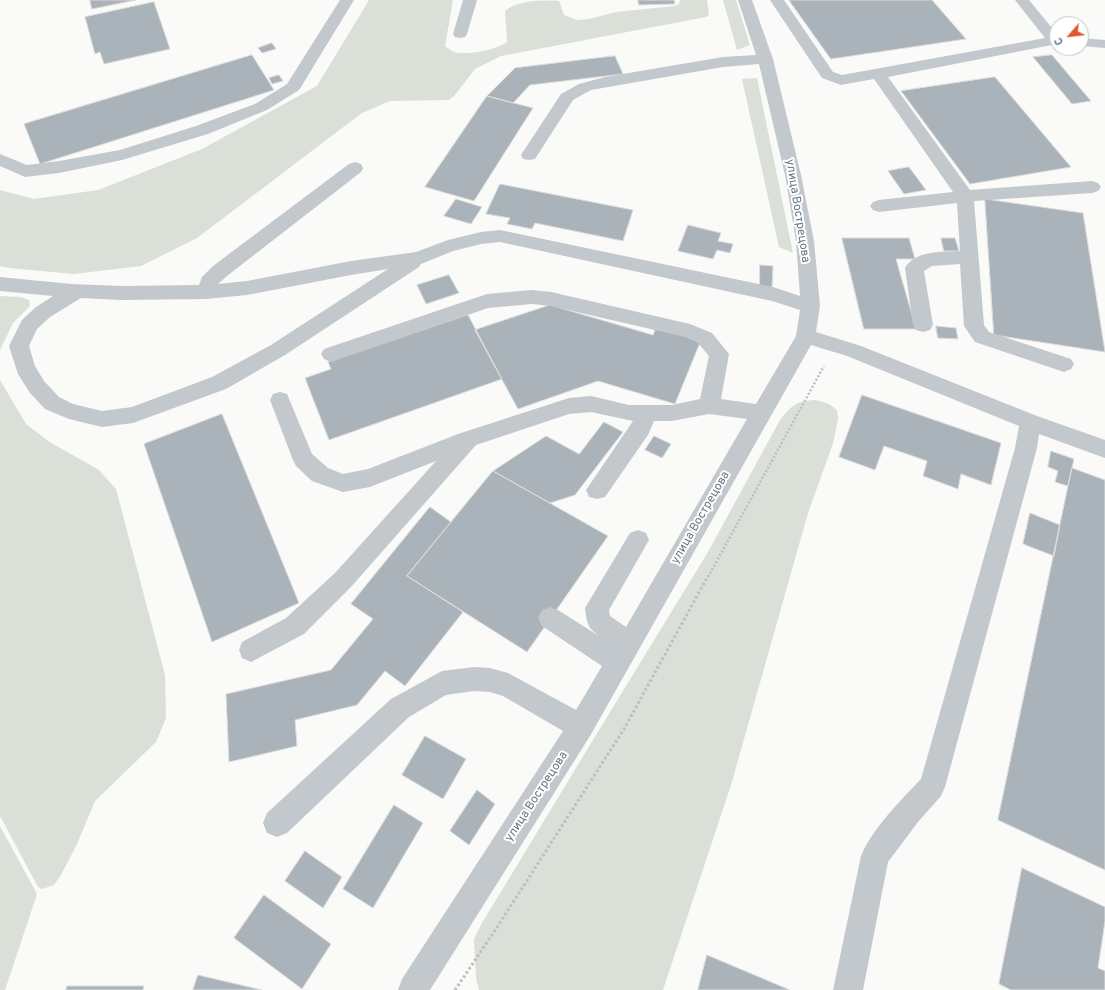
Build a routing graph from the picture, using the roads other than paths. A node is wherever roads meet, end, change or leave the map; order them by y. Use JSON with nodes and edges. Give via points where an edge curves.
{"nodes":[{"id":1,"x":347,"y":0,"type":"edge"},
{"id":2,"x":470,"y":0,"type":"edge"},
{"id":3,"x":745,"y":0,"type":"edge"},
{"id":4,"x":777,"y":0,"type":"edge"},
{"id":5,"x":1022,"y":0,"type":"edge"},
{"id":6,"x":1049,"y":33,"type":"edge"},
{"id":7,"x":460,"y":34,"type":"dead end"},
{"id":8,"x":1049,"y":41,"type":"edge"},
{"id":9,"x":1089,"y":43,"type":"edge"},
{"id":10,"x":1105,"y":44,"type":"edge"},
{"id":11,"x":764,"y":59,"type":"junction"},
{"id":12,"x":878,"y":74,"type":"junction"},
{"id":13,"x":529,"y":155,"type":"dead end"},
{"id":14,"x":0,"y":159,"type":"edge"},
{"id":15,"x":355,"y":168,"type":"dead end"},
{"id":16,"x":1092,"y":187,"type":"dead end"},
{"id":17,"x":965,"y":196,"type":"junction"},
{"id":18,"x":879,"y":206,"type":"dead end"},
{"id":19,"x":969,"y":257,"type":"junction"},
{"id":20,"x":420,"y":258,"type":"junction"},
{"id":21,"x":0,"y":284,"type":"edge"},
{"id":22,"x":79,"y":292,"type":"junction"},
{"id":23,"x":206,"y":292,"type":"junction"},
{"id":24,"x":810,"y":306,"type":"junction"},
{"id":25,"x":923,"y":325,"type":"dead end"},
{"id":26,"x":806,"y":336,"type":"junction"},
{"id":27,"x":331,"y":354,"type":"dead end"},
{"id":28,"x":1064,"y":364,"type":"dead end"},
{"id":29,"x":280,"y":400,"type":"dead end"},
{"id":30,"x":709,"y":406,"type":"junction"},
{"id":31,"x":647,"y":413,"type":"junction"},
{"id":32,"x":761,"y":413,"type":"junction"},
{"id":33,"x":1030,"y":422,"type":"junction"},
{"id":34,"x":469,"y":439,"type":"junction"},
{"id":35,"x":1105,"y":449,"type":"edge"},
{"id":36,"x":597,"y":490,"type":"dead end"},
{"id":37,"x":638,"y":540,"type":"dead end"},
{"id":38,"x":550,"y":618,"type":"dead end"},
{"id":39,"x":251,"y":650,"type":"dead end"},
{"id":40,"x":624,"y":653,"type":"junction"},
{"id":41,"x":581,"y":727,"type":"junction"},
{"id":42,"x":277,"y":823,"type":"dead end"},
{"id":43,"x":413,"y":990,"type":"edge"},
{"id":44,"x":848,"y":990,"type":"edge"}],
"edges":[{"from":1,"to":14,"type":"street","via":[[293,87],[260,107],[202,130],[122,155],[25,171]]},
{"from":2,"to":7,"type":"street"},
{"from":3,"to":11,"type":"street","name":"улица Вострецова"},
{"from":4,"to":12,"type":"street","via":[[827,75],[841,80]]},
{"from":5,"to":6,"type":"street"},
{"from":8,"to":12,"type":"street"},
{"from":9,"to":10,"type":"street"},
{"from":11,"to":13,"type":"street","via":[[723,62],[585,87],[567,97]]},
{"from":11,"to":24,"type":"street","name":"улица Вострецова","via":[[793,175],[805,241]]},
{"from":12,"to":17,"type":"street"},
{"from":15,"to":23,"type":"street","via":[[220,271],[209,282]]},
{"from":16,"to":17,"type":"street"},
{"from":17,"to":18,"type":"street"},
{"from":17,"to":19,"type":"street"},
{"from":19,"to":25,"type":"street","via":[[928,260],[914,268]]},
{"from":19,"to":28,"type":"street","via":[[974,326],[982,337]]},
{"from":20,"to":22,"type":"street","via":[[278,350],[219,383],[133,415],[102,419],[69,411],[52,403],[37,387],[25,368],[19,346],[29,326],[43,312]]},
{"from":20,"to":23,"type":"street","via":[[247,288]]},
{"from":20,"to":24,"type":"street","via":[[448,246],[500,236],[773,294]]},
{"from":21,"to":22,"type":"street"},
{"from":22,"to":23,"type":"street"},
{"from":24,"to":26,"type":"street","name":"улица Вострецова"},
{"from":26,"to":32,"type":"street","name":"улица Вострецова"},
{"from":26,"to":33,"type":"street","via":[[854,351]]},
{"from":27,"to":30,"type":"street","via":[[487,301],[532,297],[551,299],[690,331],[705,338],[719,354]]},
{"from":29,"to":34,"type":"street","via":[[304,460],[320,475],[343,483],[370,478]]},
{"from":30,"to":31,"type":"street"},
{"from":30,"to":32,"type":"street"},
{"from":31,"to":34,"type":"street","via":[[628,413],[591,404],[569,406]]},
{"from":31,"to":36,"type":"street","via":[[641,429]]},
{"from":32,"to":40,"type":"street","name":"улица Вострецова"},
{"from":33,"to":35,"type":"street"},
{"from":33,"to":44,"type":"street","via":[[1026,448],[932,787],[908,812],[875,856]]},
{"from":34,"to":39,"type":"street","via":[[323,600],[295,626]]},
{"from":37,"to":40,"type":"street","via":[[597,608],[599,622]]},
{"from":38,"to":40,"type":"street"},
{"from":40,"to":41,"type":"street","name":"улица Вострецова"},
{"from":41,"to":42,"type":"street","via":[[508,685],[474,679],[442,684],[400,708]]},
{"from":41,"to":43,"type":"street","name":"улица Вострецова"}]}
